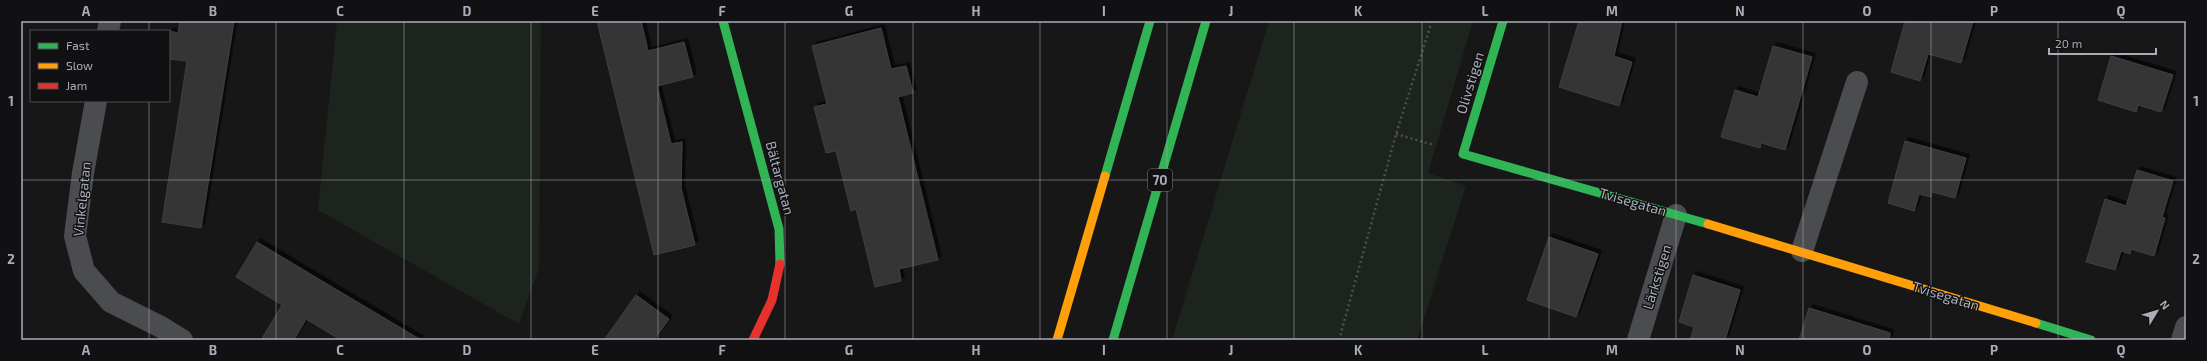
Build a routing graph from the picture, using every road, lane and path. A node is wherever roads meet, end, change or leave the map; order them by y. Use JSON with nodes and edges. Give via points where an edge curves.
{"nodes":[{"id":1,"x":723,"y":21,"type":"edge"},
{"id":2,"x":1150,"y":21,"type":"edge"},
{"id":3,"x":1206,"y":21,"type":"edge"},
{"id":4,"x":1432,"y":21,"type":"edge"},
{"id":5,"x":1503,"y":21,"type":"edge"},
{"id":6,"x":1857,"y":82,"type":"dead end"},
{"id":7,"x":96,"y":102,"type":"edge"},
{"id":8,"x":1396,"y":134,"type":"junction"},
{"id":9,"x":1463,"y":154,"type":"junction"},
{"id":10,"x":1676,"y":215,"type":"junction"},
{"id":11,"x":1802,"y":251,"type":"junction"},
{"id":12,"x":2186,"y":327,"type":"edge"},
{"id":13,"x":182,"y":340,"type":"edge"},
{"id":14,"x":753,"y":340,"type":"edge"},
{"id":15,"x":1057,"y":340,"type":"edge"},
{"id":16,"x":1113,"y":340,"type":"edge"},
{"id":17,"x":1339,"y":340,"type":"edge"},
{"id":18,"x":1638,"y":340,"type":"edge"},
{"id":19,"x":2091,"y":340,"type":"edge"},
{"id":20,"x":2182,"y":340,"type":"edge"}],
"edges":[{"from":1,"to":14,"type":"main road","name":"Bältargatan","via":[[779,229],[782,251],[777,285],[769,310]]},
{"from":2,"to":15,"type":"main road"},
{"from":3,"to":16,"type":"main road","number":"70"},
{"from":4,"to":8,"type":"path"},
{"from":5,"to":9,"type":"main road","name":"Olivstigen"},
{"from":6,"to":11,"type":"street"},
{"from":7,"to":13,"type":"street","name":"Vinkelgatan","via":[[75,236],[84,271],[111,302]]},
{"from":8,"to":9,"type":"path"},
{"from":8,"to":17,"type":"path"},
{"from":9,"to":10,"type":"main road","name":"Tvisegatan"},
{"from":10,"to":11,"type":"main road","name":"Tvisegatan"},
{"from":10,"to":18,"type":"street","name":"Lärkstigen"},
{"from":11,"to":19,"type":"main road","name":"Tvisegatan"},
{"from":12,"to":20,"type":"street"}]}
